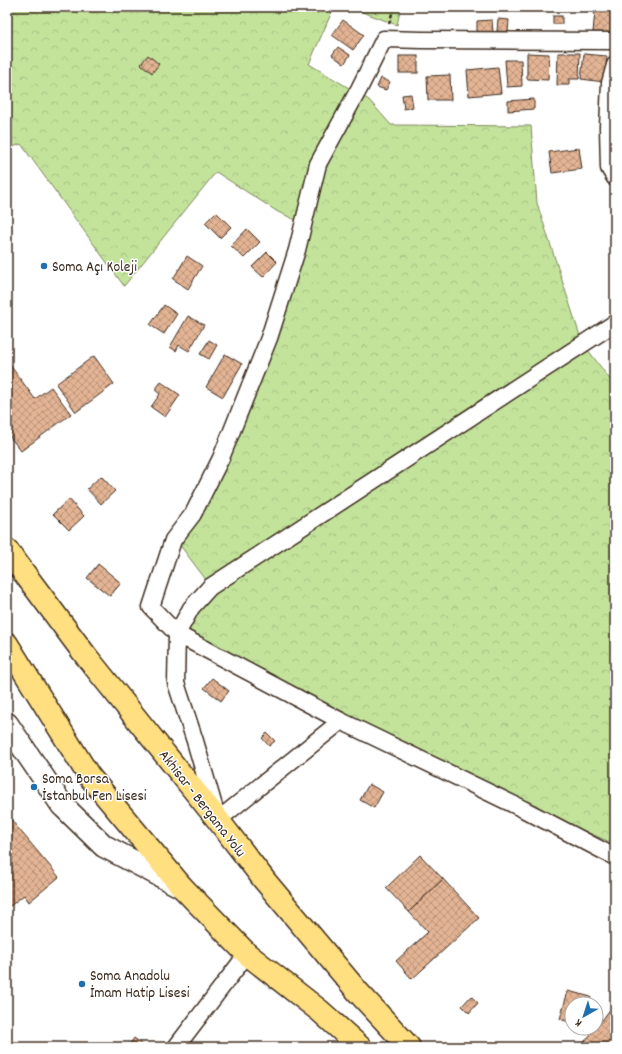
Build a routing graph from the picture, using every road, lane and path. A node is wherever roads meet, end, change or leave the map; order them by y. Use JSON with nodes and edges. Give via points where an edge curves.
{"nodes":[{"id":1,"x":615,"y":41,"type":"edge"},
{"id":2,"x":615,"y":65,"type":"edge"},
{"id":3,"x":615,"y":178,"type":"edge"},
{"id":4,"x":615,"y":323,"type":"edge"},
{"id":5,"x":7,"y":550,"type":"edge"},
{"id":6,"x":177,"y":634,"type":"junction"},
{"id":7,"x":7,"y":644,"type":"edge"},
{"id":8,"x":341,"y":721,"type":"junction"},
{"id":9,"x":7,"y":724,"type":"edge"},
{"id":10,"x":218,"y":820,"type":"junction"},
{"id":11,"x":615,"y":857,"type":"edge"},
{"id":12,"x":182,"y":887,"type":"junction"},
{"id":13,"x":247,"y":954,"type":"junction"},
{"id":14,"x":176,"y":1047,"type":"edge"},
{"id":15,"x":360,"y":1047,"type":"edge"},
{"id":16,"x":409,"y":1047,"type":"edge"}],
"edges":[{"from":1,"to":6,"type":"street","via":[[384,39],[318,164],[297,250],[269,338],[221,458],[193,514],[173,540],[151,607]]},
{"from":2,"to":3,"type":"street","via":[[610,83],[608,127],[609,168]]},
{"from":4,"to":6,"type":"street","via":[[210,587],[191,608]]},
{"from":5,"to":10,"type":"main road","name":"Akhisar - Bergama Yolu","via":[[86,656]]},
{"from":6,"to":8,"type":"street"},
{"from":6,"to":10,"type":"street","via":[[176,683]]},
{"from":7,"to":12,"type":"main road","via":[[89,776]]},
{"from":8,"to":10,"type":"street"},
{"from":8,"to":11,"type":"street","via":[[523,809]]},
{"from":9,"to":12,"type":"street","via":[[62,804],[104,846]]},
{"from":10,"to":16,"type":"main road","name":"Akhisar - Bergama Yolu","via":[[265,881],[358,992]]},
{"from":12,"to":13,"type":"main road"},
{"from":13,"to":14,"type":"street"},
{"from":13,"to":15,"type":"main road","via":[[320,1011]]}]}
